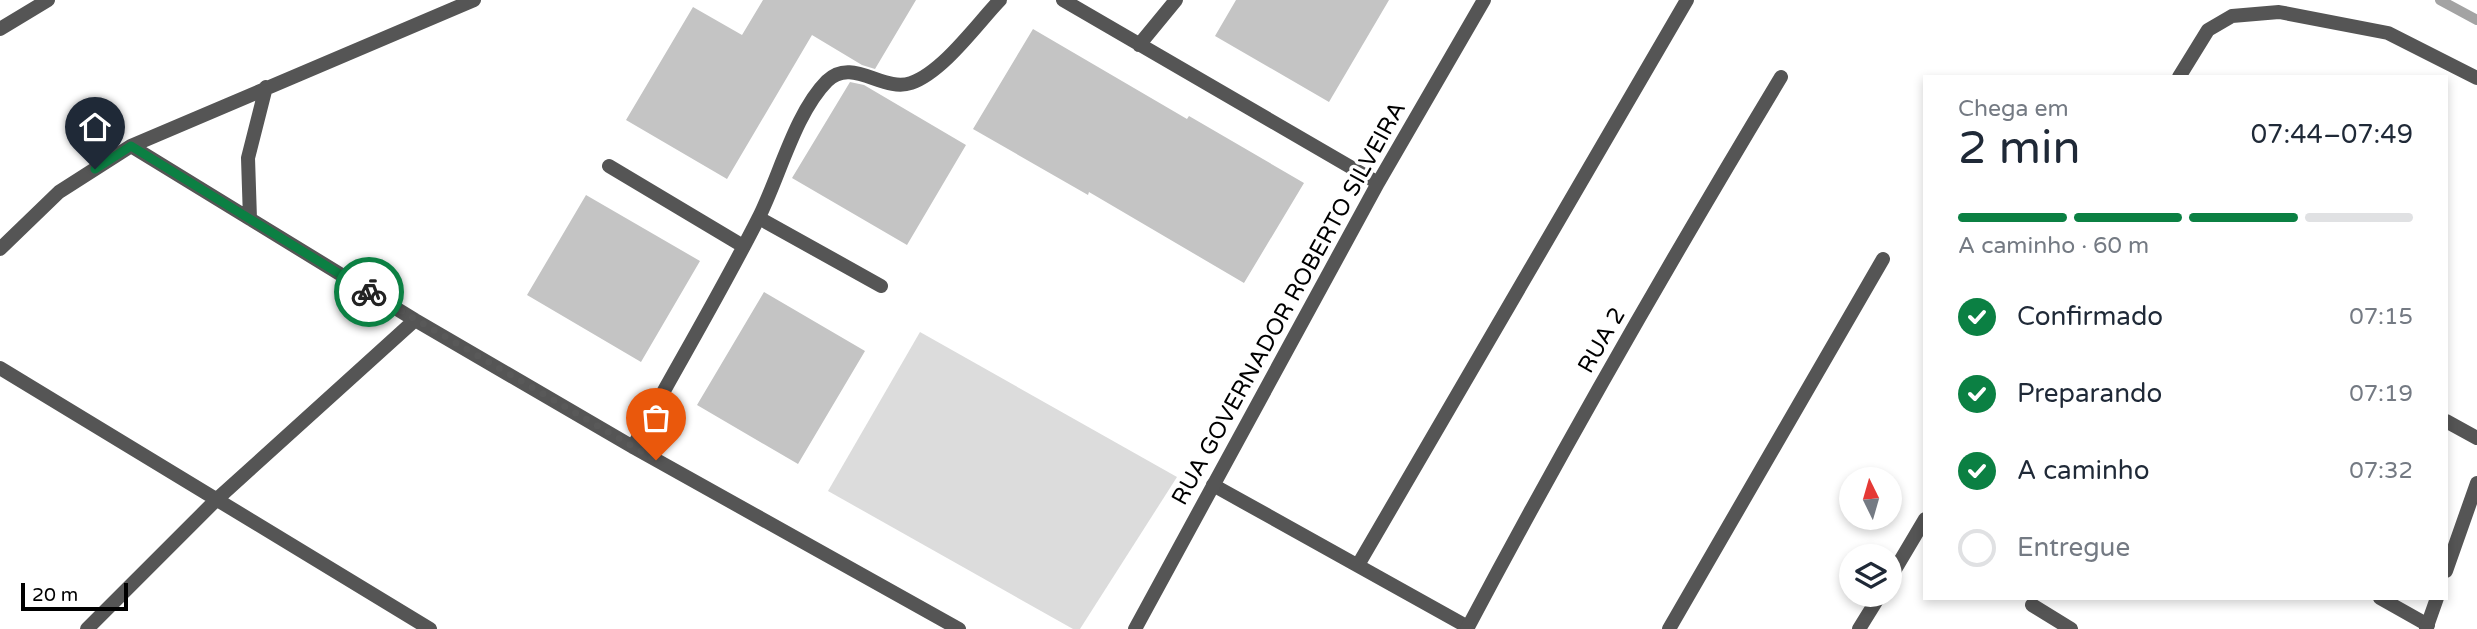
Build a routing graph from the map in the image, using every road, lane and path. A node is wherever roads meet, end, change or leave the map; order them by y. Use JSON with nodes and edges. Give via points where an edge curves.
{"nodes":[{"id":1,"x":48,"y":0,"type":"edge"},
{"id":2,"x":474,"y":0,"type":"edge"},
{"id":3,"x":1000,"y":0,"type":"edge"},
{"id":4,"x":1063,"y":0,"type":"edge"},
{"id":5,"x":1175,"y":0,"type":"edge"},
{"id":6,"x":1484,"y":0,"type":"edge"},
{"id":7,"x":1687,"y":0,"type":"edge"},
{"id":8,"x":0,"y":29,"type":"edge"},
{"id":9,"x":1139,"y":45,"type":"junction"},
{"id":10,"x":2180,"y":75,"type":"edge"},
{"id":11,"x":1781,"y":76,"type":"dead end"},
{"id":12,"x":2477,"y":78,"type":"edge"},
{"id":13,"x":266,"y":87,"type":"junction"},
{"id":14,"x":131,"y":146,"type":"junction"},
{"id":15,"x":608,"y":166,"type":"dead end"},
{"id":16,"x":1378,"y":183,"type":"junction"},
{"id":17,"x":759,"y":218,"type":"junction"},
{"id":18,"x":250,"y":219,"type":"junction"},
{"id":19,"x":743,"y":246,"type":"junction"},
{"id":20,"x":0,"y":248,"type":"edge"},
{"id":21,"x":1883,"y":259,"type":"dead end"},
{"id":22,"x":881,"y":286,"type":"dead end"},
{"id":23,"x":415,"y":320,"type":"junction"},
{"id":24,"x":0,"y":368,"type":"edge"},
{"id":25,"x":2448,"y":422,"type":"edge"},
{"id":26,"x":2477,"y":438,"type":"edge"},
{"id":27,"x":633,"y":447,"type":"junction"},
{"id":28,"x":2477,"y":483,"type":"edge"},
{"id":29,"x":1213,"y":485,"type":"junction"},
{"id":30,"x":216,"y":500,"type":"junction"},
{"id":31,"x":1923,"y":522,"type":"edge"},
{"id":32,"x":1902,"y":558,"type":"edge"},
{"id":33,"x":2448,"y":564,"type":"edge"},
{"id":34,"x":1358,"y":565,"type":"junction"},
{"id":35,"x":2383,"y":600,"type":"edge"},
{"id":36,"x":2436,"y":600,"type":"edge"},
{"id":37,"x":2032,"y":605,"type":"dead end"},
{"id":38,"x":1873,"y":607,"type":"edge"},
{"id":39,"x":2427,"y":627,"type":"edge"},
{"id":40,"x":1467,"y":628,"type":"edge"},
{"id":41,"x":87,"y":629,"type":"edge"},
{"id":42,"x":430,"y":629,"type":"edge"},
{"id":43,"x":959,"y":629,"type":"edge"},
{"id":44,"x":1135,"y":629,"type":"edge"},
{"id":45,"x":1669,"y":629,"type":"edge"},
{"id":46,"x":1859,"y":629,"type":"edge"},
{"id":47,"x":2071,"y":629,"type":"edge"}],
"edges":[{"from":1,"to":8,"type":"street"},
{"from":2,"to":13,"type":"street"},
{"from":3,"to":17,"type":"street","via":[[922,78],[893,85],[844,72],[828,80],[812,99]]},
{"from":4,"to":9,"type":"street"},
{"from":5,"to":9,"type":"street"},
{"from":6,"to":16,"type":"street","name":"RUA GOVERNADOR ROBERTO SILVEIRA"},
{"from":7,"to":34,"type":"street"},
{"from":9,"to":16,"type":"street"},
{"from":10,"to":12,"type":"street","via":[[2208,30],[2232,16],[2279,12],[2388,33]]},
{"from":11,"to":40,"type":"street","name":"RUA 2","via":[[1667,269]]},
{"from":13,"to":14,"type":"street"},
{"from":13,"to":18,"type":"street","via":[[248,158]]},
{"from":14,"to":18,"type":"street"},
{"from":14,"to":20,"type":"street","via":[[59,192]]},
{"from":15,"to":19,"type":"street"},
{"from":16,"to":29,"type":"street","name":"RUA GOVERNADOR ROBERTO SILVEIRA"},
{"from":17,"to":19,"type":"street"},
{"from":17,"to":22,"type":"street"},
{"from":18,"to":23,"type":"street"},
{"from":19,"to":27,"type":"street"},
{"from":21,"to":45,"type":"street"},
{"from":23,"to":27,"type":"street"},
{"from":23,"to":30,"type":"street"},
{"from":24,"to":30,"type":"street"},
{"from":25,"to":26,"type":"street"},
{"from":27,"to":43,"type":"street"},
{"from":28,"to":33,"type":"street"},
{"from":29,"to":34,"type":"street"},
{"from":29,"to":44,"type":"street","name":"RUA GOVERNADOR ROBERTO SILVEIRA"},
{"from":30,"to":41,"type":"street"},
{"from":30,"to":42,"type":"street"},
{"from":31,"to":32,"type":"street"},
{"from":34,"to":40,"type":"street"},
{"from":35,"to":39,"type":"street"},
{"from":36,"to":39,"type":"street"},
{"from":37,"to":47,"type":"street"},
{"from":38,"to":46,"type":"street"}]}
